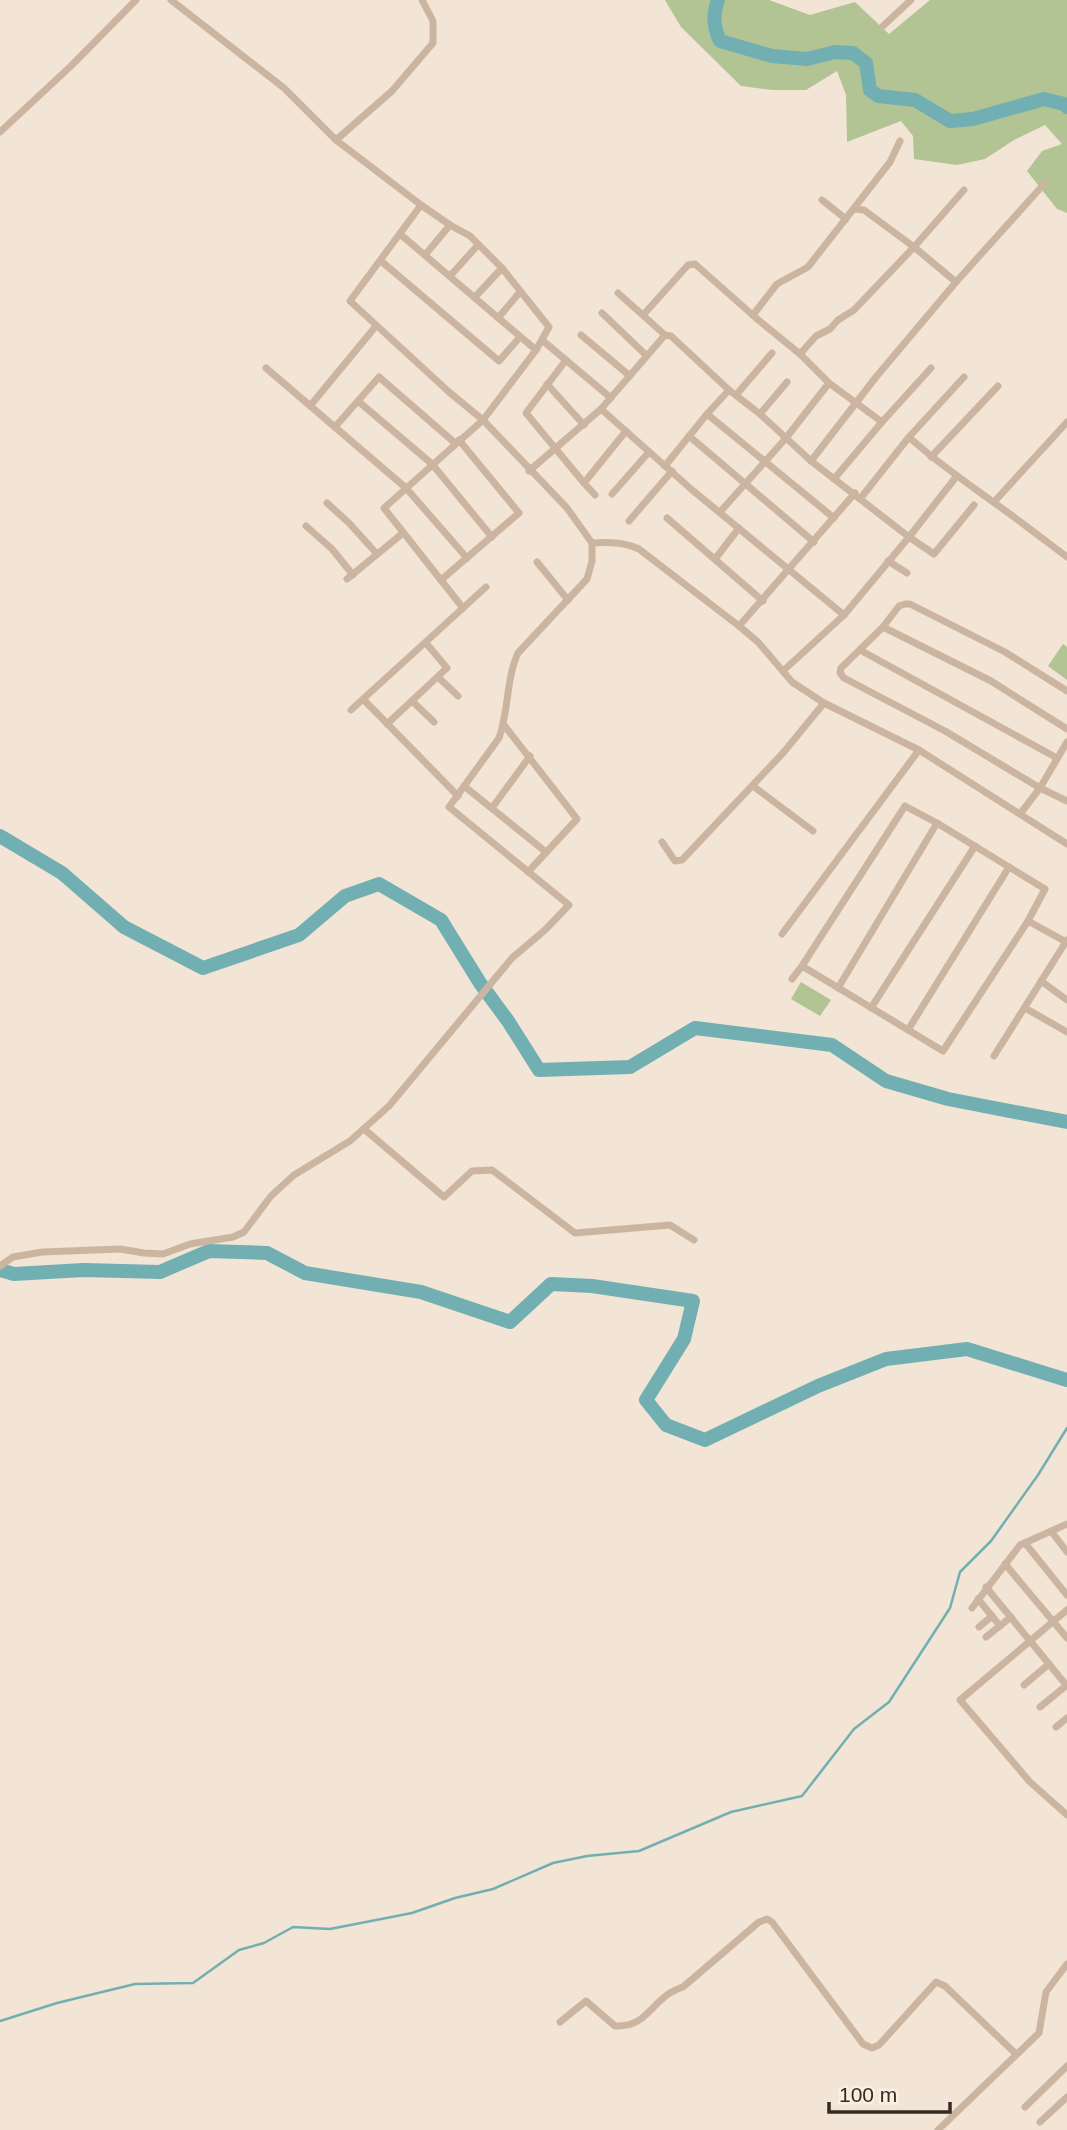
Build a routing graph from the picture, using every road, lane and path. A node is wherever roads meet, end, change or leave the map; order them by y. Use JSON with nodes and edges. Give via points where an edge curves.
{"nodes":[{"id":1,"x":136,"y":0,"type":"edge"},
{"id":2,"x":171,"y":0,"type":"edge"},
{"id":3,"x":422,"y":0,"type":"edge"},
{"id":4,"x":911,"y":0,"type":"edge"},
{"id":5,"x":883,"y":26,"type":"dead end"},
{"id":6,"x":0,"y":132,"type":"edge"},
{"id":7,"x":336,"y":140,"type":"junction"},
{"id":8,"x":900,"y":141,"type":"dead end"},
{"id":9,"x":1044,"y":184,"type":"dead end"},
{"id":10,"x":964,"y":190,"type":"dead end"},
{"id":11,"x":822,"y":200,"type":"dead end"},
{"id":12,"x":421,"y":205,"type":"junction"},
{"id":13,"x":854,"y":209,"type":"junction"},
{"id":14,"x":846,"y":219,"type":"junction"},
{"id":15,"x":450,"y":225,"type":"junction"},
{"id":16,"x":400,"y":234,"type":"junction"},
{"id":17,"x":478,"y":245,"type":"junction"},
{"id":18,"x":914,"y":247,"type":"junction"},
{"id":19,"x":425,"y":255,"type":"junction"},
{"id":20,"x":381,"y":261,"type":"junction"},
{"id":21,"x":502,"y":268,"type":"junction"},
{"id":22,"x":450,"y":276,"type":"junction"},
{"id":23,"x":956,"y":282,"type":"junction"},
{"id":24,"x":520,"y":292,"type":"junction"},
{"id":25,"x":618,"y":293,"type":"dead end"},
{"id":26,"x":475,"y":297,"type":"junction"},
{"id":27,"x":601,"y":313,"type":"dead end"},
{"id":28,"x":644,"y":314,"type":"junction"},
{"id":29,"x":753,"y":315,"type":"junction"},
{"id":30,"x":498,"y":318,"type":"junction"},
{"id":31,"x":376,"y":326,"type":"junction"},
{"id":32,"x":581,"y":335,"type":"dead end"},
{"id":33,"x":664,"y":335,"type":"junction"},
{"id":34,"x":520,"y":337,"type":"junction"},
{"id":35,"x":542,"y":340,"type":"junction"},
{"id":36,"x":536,"y":350,"type":"junction"},
{"id":37,"x":772,"y":353,"type":"dead end"},
{"id":38,"x":800,"y":354,"type":"junction"},
{"id":39,"x":647,"y":356,"type":"junction"},
{"id":40,"x":566,"y":360,"type":"junction"},
{"id":41,"x":266,"y":368,"type":"dead end"},
{"id":42,"x":931,"y":368,"type":"dead end"},
{"id":43,"x":630,"y":376,"type":"junction"},
{"id":44,"x":964,"y":377,"type":"dead end"},
{"id":45,"x":788,"y":382,"type":"dead end"},
{"id":46,"x":829,"y":383,"type":"junction"},
{"id":47,"x":547,"y":384,"type":"junction"},
{"id":48,"x":998,"y":386,"type":"dead end"},
{"id":49,"x":732,"y":393,"type":"junction"},
{"id":50,"x":611,"y":398,"type":"junction"},
{"id":51,"x":358,"y":401,"type":"junction"},
{"id":52,"x":856,"y":402,"type":"junction"},
{"id":53,"x":310,"y":406,"type":"junction"},
{"id":54,"x":601,"y":409,"type":"junction"},
{"id":55,"x":706,"y":414,"type":"junction"},
{"id":56,"x":760,"y":414,"type":"junction"},
{"id":57,"x":483,"y":420,"type":"junction"},
{"id":58,"x":882,"y":422,"type":"junction"},
{"id":59,"x":1067,"y":422,"type":"edge"},
{"id":60,"x":584,"y":425,"type":"junction"},
{"id":61,"x":335,"y":427,"type":"junction"},
{"id":62,"x":626,"y":431,"type":"junction"},
{"id":63,"x":689,"y":436,"type":"junction"},
{"id":64,"x":909,"y":437,"type":"junction"},
{"id":65,"x":786,"y":438,"type":"junction"},
{"id":66,"x":457,"y":442,"type":"junction"},
{"id":67,"x":556,"y":449,"type":"junction"},
{"id":68,"x":649,"y":452,"type":"junction"},
{"id":69,"x":931,"y":457,"type":"junction"},
{"id":70,"x":764,"y":461,"type":"junction"},
{"id":71,"x":811,"y":461,"type":"junction"},
{"id":72,"x":432,"y":464,"type":"junction"},
{"id":73,"x":669,"y":469,"type":"junction"},
{"id":74,"x":529,"y":471,"type":"junction"},
{"id":75,"x":956,"y":477,"type":"junction"},
{"id":76,"x":834,"y":479,"type":"junction"},
{"id":77,"x":584,"y":482,"type":"junction"},
{"id":78,"x":745,"y":484,"type":"junction"},
{"id":79,"x":406,"y":488,"type":"junction"},
{"id":80,"x":612,"y":494,"type":"dead end"},
{"id":81,"x":595,"y":495,"type":"dead end"},
{"id":82,"x":857,"y":496,"type":"junction"},
{"id":83,"x":994,"y":502,"type":"junction"},
{"id":84,"x":327,"y":503,"type":"dead end"},
{"id":85,"x":974,"y":505,"type":"dead end"},
{"id":86,"x":720,"y":512,"type":"junction"},
{"id":87,"x":667,"y":518,"type":"dead end"},
{"id":88,"x":834,"y":518,"type":"junction"},
{"id":89,"x":629,"y":521,"type":"dead end"},
{"id":90,"x":306,"y":526,"type":"dead end"},
{"id":91,"x":739,"y":528,"type":"junction"},
{"id":92,"x":403,"y":533,"type":"junction"},
{"id":93,"x":492,"y":537,"type":"junction"},
{"id":94,"x":909,"y":537,"type":"junction"},
{"id":95,"x":814,"y":542,"type":"junction"},
{"id":96,"x":592,"y":543,"type":"junction"},
{"id":97,"x":377,"y":554,"type":"junction"},
{"id":98,"x":1067,"y":557,"type":"edge"},
{"id":99,"x":467,"y":558,"type":"junction"},
{"id":100,"x":715,"y":559,"type":"junction"},
{"id":101,"x":888,"y":561,"type":"junction"},
{"id":102,"x":537,"y":562,"type":"dead end"},
{"id":103,"x":790,"y":569,"type":"junction"},
{"id":104,"x":907,"y":573,"type":"dead end"},
{"id":105,"x":441,"y":580,"type":"junction"},
{"id":106,"x":486,"y":587,"type":"dead end"},
{"id":107,"x":568,"y":600,"type":"junction"},
{"id":108,"x":763,"y":601,"type":"junction"},
{"id":109,"x":463,"y":608,"type":"junction"},
{"id":110,"x":844,"y":615,"type":"junction"},
{"id":111,"x":739,"y":626,"type":"junction"},
{"id":112,"x":883,"y":627,"type":"junction"},
{"id":113,"x":426,"y":643,"type":"junction"},
{"id":114,"x":860,"y":650,"type":"junction"},
{"id":115,"x":783,"y":671,"type":"junction"},
{"id":116,"x":438,"y":677,"type":"junction"},
{"id":117,"x":1067,"y":691,"type":"edge"},
{"id":118,"x":458,"y":696,"type":"dead end"},
{"id":119,"x":364,"y":700,"type":"junction"},
{"id":120,"x":412,"y":701,"type":"junction"},
{"id":121,"x":824,"y":703,"type":"junction"},
{"id":122,"x":351,"y":710,"type":"dead end"},
{"id":123,"x":433,"y":722,"type":"dead end"},
{"id":124,"x":387,"y":724,"type":"junction"},
{"id":125,"x":504,"y":725,"type":"junction"},
{"id":126,"x":1067,"y":729,"type":"edge"},
{"id":127,"x":1067,"y":742,"type":"edge"},
{"id":128,"x":919,"y":750,"type":"junction"},
{"id":129,"x":530,"y":757,"type":"junction"},
{"id":130,"x":1057,"y":758,"type":"junction"},
{"id":131,"x":464,"y":786,"type":"junction"},
{"id":132,"x":753,"y":786,"type":"junction"},
{"id":133,"x":1040,"y":788,"type":"junction"},
{"id":134,"x":457,"y":796,"type":"junction"},
{"id":135,"x":1067,"y":802,"type":"edge"},
{"id":136,"x":492,"y":808,"type":"junction"},
{"id":137,"x":1020,"y":814,"type":"junction"},
{"id":138,"x":937,"y":823,"type":"junction"},
{"id":139,"x":813,"y":831,"type":"dead end"},
{"id":140,"x":662,"y":842,"type":"dead end"},
{"id":141,"x":1067,"y":844,"type":"edge"},
{"id":142,"x":975,"y":846,"type":"junction"},
{"id":143,"x":546,"y":852,"type":"junction"},
{"id":144,"x":1009,"y":867,"type":"junction"},
{"id":145,"x":528,"y":872,"type":"junction"},
{"id":146,"x":1028,"y":921,"type":"junction"},
{"id":147,"x":782,"y":934,"type":"dead end"},
{"id":148,"x":1066,"y":941,"type":"edge"},
{"id":149,"x":802,"y":967,"type":"junction"},
{"id":150,"x":792,"y":979,"type":"dead end"},
{"id":151,"x":1041,"y":981,"type":"junction"},
{"id":152,"x":838,"y":988,"type":"junction"},
{"id":153,"x":1067,"y":1000,"type":"edge"},
{"id":154,"x":871,"y":1008,"type":"junction"},
{"id":155,"x":1025,"y":1008,"type":"junction"},
{"id":156,"x":908,"y":1030,"type":"junction"},
{"id":157,"x":1067,"y":1032,"type":"edge"},
{"id":158,"x":994,"y":1056,"type":"dead end"},
{"id":159,"x":364,"y":1129,"type":"junction"},
{"id":160,"x":694,"y":1240,"type":"dead end"},
{"id":161,"x":1,"y":1265,"type":"edge"},
{"id":162,"x":1067,"y":1524,"type":"edge"},
{"id":163,"x":1051,"y":1531,"type":"junction"},
{"id":164,"x":1025,"y":1543,"type":"junction"},
{"id":165,"x":1067,"y":1552,"type":"edge"},
{"id":166,"x":1005,"y":1564,"type":"junction"},
{"id":167,"x":986,"y":1587,"type":"junction"},
{"id":168,"x":1067,"y":1595,"type":"edge"},
{"id":169,"x":978,"y":1599,"type":"junction"},
{"id":170,"x":972,"y":1608,"type":"dead end"},
{"id":171,"x":1067,"y":1610,"type":"edge"},
{"id":172,"x":992,"y":1616,"type":"junction"},
{"id":173,"x":1011,"y":1617,"type":"junction"},
{"id":174,"x":1053,"y":1622,"type":"junction"},
{"id":175,"x":1000,"y":1626,"type":"junction"},
{"id":176,"x":979,"y":1627,"type":"dead end"},
{"id":177,"x":986,"y":1637,"type":"dead end"},
{"id":178,"x":1067,"y":1639,"type":"edge"},
{"id":179,"x":1030,"y":1640,"type":"junction"},
{"id":180,"x":1049,"y":1664,"type":"junction"},
{"id":181,"x":1024,"y":1685,"type":"dead end"},
{"id":182,"x":1067,"y":1686,"type":"edge"},
{"id":183,"x":1040,"y":1707,"type":"dead end"},
{"id":184,"x":1067,"y":1718,"type":"edge"},
{"id":185,"x":1056,"y":1727,"type":"dead end"},
{"id":186,"x":1067,"y":1815,"type":"edge"},
{"id":187,"x":1067,"y":1964,"type":"edge"},
{"id":188,"x":560,"y":2022,"type":"dead end"},
{"id":189,"x":1016,"y":2054,"type":"junction"},
{"id":190,"x":1067,"y":2066,"type":"edge"},
{"id":191,"x":1067,"y":2097,"type":"edge"},
{"id":192,"x":1025,"y":2107,"type":"dead end"},
{"id":193,"x":1040,"y":2122,"type":"dead end"},
{"id":194,"x":938,"y":2130,"type":"edge"}],
"edges":[{"from":1,"to":6,"type":"street"},
{"from":2,"to":7,"type":"street","via":[[284,88]]},
{"from":3,"to":7,"type":"street","via":[[433,21],[433,43],[392,91]]},
{"from":4,"to":5,"type":"street"},
{"from":7,"to":12,"type":"street"},
{"from":8,"to":13,"type":"street"},
{"from":9,"to":23,"type":"street"},
{"from":10,"to":18,"type":"street"},
{"from":11,"to":14,"type":"street"},
{"from":12,"to":15,"type":"street"},
{"from":12,"to":16,"type":"street"},
{"from":13,"to":14,"type":"street"},
{"from":13,"to":18,"type":"street","via":[[864,210]]},
{"from":14,"to":29,"type":"street","via":[[808,267],[777,284]]},
{"from":15,"to":17,"type":"street"},
{"from":15,"to":19,"type":"street"},
{"from":16,"to":19,"type":"street"},
{"from":16,"to":20,"type":"street"},
{"from":17,"to":21,"type":"street"},
{"from":17,"to":22,"type":"street"},
{"from":18,"to":23,"type":"street"},
{"from":18,"to":38,"type":"street","via":[[854,310],[816,336]]},
{"from":19,"to":22,"type":"street"},
{"from":20,"to":31,"type":"street","via":[[350,301]]},
{"from":20,"to":34,"type":"street","via":[[499,361]]},
{"from":21,"to":24,"type":"street"},
{"from":21,"to":26,"type":"street"},
{"from":22,"to":26,"type":"street"},
{"from":23,"to":52,"type":"street"},
{"from":24,"to":30,"type":"street"},
{"from":24,"to":35,"type":"street","via":[[549,327]]},
{"from":25,"to":28,"type":"street"},
{"from":26,"to":30,"type":"street"},
{"from":27,"to":39,"type":"street"},
{"from":28,"to":29,"type":"street","via":[[692,263]]},
{"from":28,"to":33,"type":"street"},
{"from":29,"to":38,"type":"street"},
{"from":30,"to":34,"type":"street"},
{"from":31,"to":53,"type":"street"},
{"from":31,"to":57,"type":"street"},
{"from":32,"to":43,"type":"street"},
{"from":33,"to":39,"type":"street"},
{"from":33,"to":49,"type":"street","via":[[671,336]]},
{"from":34,"to":36,"type":"street"},
{"from":35,"to":36,"type":"street"},
{"from":35,"to":40,"type":"street"},
{"from":36,"to":57,"type":"street"},
{"from":37,"to":49,"type":"street"},
{"from":38,"to":46,"type":"street"},
{"from":39,"to":43,"type":"street"},
{"from":40,"to":47,"type":"street"},
{"from":40,"to":50,"type":"street"},
{"from":41,"to":53,"type":"street"},
{"from":42,"to":58,"type":"street"},
{"from":43,"to":50,"type":"street"},
{"from":44,"to":64,"type":"street"},
{"from":45,"to":56,"type":"street"},
{"from":46,"to":52,"type":"street"},
{"from":46,"to":65,"type":"street"},
{"from":47,"to":60,"type":"street"},
{"from":47,"to":67,"type":"street","via":[[526,413]]},
{"from":48,"to":69,"type":"street"},
{"from":49,"to":55,"type":"street"},
{"from":49,"to":56,"type":"street"},
{"from":50,"to":54,"type":"street"},
{"from":51,"to":61,"type":"street"},
{"from":51,"to":66,"type":"street","via":[[379,377]]},
{"from":51,"to":72,"type":"street"},
{"from":52,"to":58,"type":"street"},
{"from":52,"to":71,"type":"street"},
{"from":53,"to":61,"type":"street"},
{"from":54,"to":60,"type":"street"},
{"from":54,"to":62,"type":"street"},
{"from":55,"to":63,"type":"street"},
{"from":55,"to":70,"type":"street"},
{"from":56,"to":65,"type":"street"},
{"from":57,"to":66,"type":"street"},
{"from":57,"to":74,"type":"street"},
{"from":58,"to":76,"type":"street"},
{"from":59,"to":83,"type":"street"},
{"from":60,"to":67,"type":"street"},
{"from":61,"to":79,"type":"street"},
{"from":62,"to":68,"type":"street"},
{"from":62,"to":77,"type":"street"},
{"from":63,"to":73,"type":"street"},
{"from":63,"to":78,"type":"street"},
{"from":64,"to":69,"type":"street"},
{"from":64,"to":82,"type":"street"},
{"from":65,"to":70,"type":"street"},
{"from":65,"to":71,"type":"street"},
{"from":66,"to":72,"type":"street"},
{"from":66,"to":93,"type":"street","via":[[519,513]]},
{"from":67,"to":74,"type":"street"},
{"from":67,"to":77,"type":"street"},
{"from":68,"to":73,"type":"street"},
{"from":68,"to":80,"type":"street"},
{"from":69,"to":75,"type":"street"},
{"from":70,"to":78,"type":"street"},
{"from":70,"to":88,"type":"street"},
{"from":71,"to":76,"type":"street"},
{"from":72,"to":79,"type":"street"},
{"from":72,"to":93,"type":"street"},
{"from":73,"to":86,"type":"street"},
{"from":73,"to":89,"type":"street"},
{"from":74,"to":96,"type":"street","via":[[567,508]]},
{"from":75,"to":83,"type":"street"},
{"from":75,"to":94,"type":"street"},
{"from":76,"to":82,"type":"street"},
{"from":77,"to":81,"type":"street"},
{"from":78,"to":86,"type":"street"},
{"from":78,"to":95,"type":"street"},
{"from":79,"to":92,"type":"street","via":[[384,508]]},
{"from":79,"to":99,"type":"street"},
{"from":82,"to":88,"type":"street"},
{"from":82,"to":94,"type":"street"},
{"from":83,"to":98,"type":"street"},
{"from":84,"to":97,"type":"street"},
{"from":85,"to":94,"type":"street","via":[[933,554]]},
{"from":86,"to":91,"type":"street"},
{"from":87,"to":100,"type":"street"},
{"from":88,"to":95,"type":"street"},
{"from":90,"to":97,"type":"street","via":[[332,549],[350,577]]},
{"from":91,"to":100,"type":"street"},
{"from":91,"to":103,"type":"street"},
{"from":92,"to":97,"type":"street"},
{"from":92,"to":105,"type":"street"},
{"from":93,"to":99,"type":"street"},
{"from":94,"to":101,"type":"street"},
{"from":95,"to":103,"type":"street"},
{"from":96,"to":107,"type":"street","via":[[587,579]]},
{"from":96,"to":111,"type":"street","via":[[639,549]]},
{"from":99,"to":105,"type":"street"},
{"from":100,"to":108,"type":"street"},
{"from":101,"to":104,"type":"street"},
{"from":101,"to":110,"type":"street"},
{"from":102,"to":107,"type":"street"},
{"from":103,"to":108,"type":"street"},
{"from":103,"to":110,"type":"street"},
{"from":105,"to":109,"type":"street"},
{"from":106,"to":109,"type":"street"},
{"from":107,"to":125,"type":"street","via":[[512,664]]},
{"from":108,"to":111,"type":"street"},
{"from":109,"to":113,"type":"street"},
{"from":110,"to":115,"type":"street"},
{"from":111,"to":115,"type":"street"},
{"from":112,"to":114,"type":"street"},
{"from":112,"to":117,"type":"street","via":[[899,606],[910,604],[1005,652]]},
{"from":112,"to":126,"type":"street","via":[[991,681]]},
{"from":113,"to":116,"type":"street","via":[[447,668]]},
{"from":113,"to":119,"type":"street"},
{"from":114,"to":130,"type":"street"},
{"from":114,"to":133,"type":"street","via":[[841,668],[844,678]]},
{"from":115,"to":121,"type":"street"},
{"from":116,"to":118,"type":"street"},
{"from":116,"to":120,"type":"street"},
{"from":119,"to":122,"type":"street"},
{"from":119,"to":124,"type":"street"},
{"from":120,"to":123,"type":"street"},
{"from":120,"to":124,"type":"street"},
{"from":121,"to":128,"type":"street"},
{"from":121,"to":132,"type":"street"},
{"from":124,"to":134,"type":"street"},
{"from":125,"to":129,"type":"street"},
{"from":125,"to":131,"type":"street"},
{"from":127,"to":130,"type":"street"},
{"from":128,"to":137,"type":"street"},
{"from":128,"to":147,"type":"street"},
{"from":129,"to":136,"type":"street"},
{"from":129,"to":143,"type":"street","via":[[577,819]]},
{"from":130,"to":133,"type":"street"},
{"from":131,"to":134,"type":"street"},
{"from":131,"to":136,"type":"street"},
{"from":132,"to":139,"type":"street"},
{"from":132,"to":140,"type":"street","via":[[682,860],[675,861]]},
{"from":133,"to":135,"type":"street"},
{"from":133,"to":137,"type":"street"},
{"from":134,"to":145,"type":"street","via":[[449,807]]},
{"from":136,"to":143,"type":"street"},
{"from":137,"to":141,"type":"street"},
{"from":138,"to":142,"type":"street"},
{"from":138,"to":149,"type":"street","via":[[905,806]]},
{"from":138,"to":152,"type":"street"},
{"from":142,"to":144,"type":"street"},
{"from":142,"to":154,"type":"street"},
{"from":143,"to":145,"type":"street"},
{"from":144,"to":146,"type":"street","via":[[1045,889]]},
{"from":144,"to":156,"type":"street"},
{"from":145,"to":159,"type":"street","via":[[569,905],[512,958],[389,1106]]},
{"from":146,"to":148,"type":"street"},
{"from":146,"to":156,"type":"street","via":[[943,1051]]},
{"from":148,"to":151,"type":"street"},
{"from":149,"to":150,"type":"street"},
{"from":149,"to":152,"type":"street"},
{"from":151,"to":153,"type":"street"},
{"from":151,"to":155,"type":"street"},
{"from":152,"to":154,"type":"street"},
{"from":154,"to":156,"type":"street"},
{"from":155,"to":157,"type":"street"},
{"from":155,"to":158,"type":"street"},
{"from":159,"to":160,"type":"street","via":[[444,1197],[472,1171],[492,1170],[575,1233],[670,1225]]},
{"from":159,"to":161,"type":"street","via":[[294,1175],[244,1232],[233,1237],[163,1254],[120,1248],[69,1250],[20,1255]]},
{"from":162,"to":163,"type":"street"},
{"from":163,"to":164,"type":"street"},
{"from":163,"to":165,"type":"street"},
{"from":164,"to":166,"type":"street"},
{"from":164,"to":168,"type":"street"},
{"from":166,"to":167,"type":"street"},
{"from":166,"to":174,"type":"street"},
{"from":167,"to":169,"type":"street"},
{"from":167,"to":173,"type":"street"},
{"from":169,"to":170,"type":"street"},
{"from":169,"to":172,"type":"street"},
{"from":171,"to":174,"type":"street"},
{"from":172,"to":175,"type":"street"},
{"from":172,"to":176,"type":"street"},
{"from":173,"to":175,"type":"street"},
{"from":173,"to":179,"type":"street"},
{"from":174,"to":178,"type":"street"},
{"from":174,"to":179,"type":"street"},
{"from":175,"to":177,"type":"street"},
{"from":179,"to":180,"type":"street"},
{"from":179,"to":186,"type":"street","via":[[960,1700],[1030,1782]]},
{"from":180,"to":181,"type":"street"},
{"from":180,"to":182,"type":"street"},
{"from":182,"to":183,"type":"street"},
{"from":184,"to":185,"type":"street"},
{"from":187,"to":189,"type":"street","via":[[1046,1992],[1039,2033]]},
{"from":188,"to":189,"type":"street","via":[[586,2001],[615,2026],[640,2021],[668,1994],[767,1919],[863,2044],[879,2045],[936,1982]]},
{"from":189,"to":194,"type":"street"},
{"from":190,"to":192,"type":"street"},
{"from":191,"to":193,"type":"street"}]}
